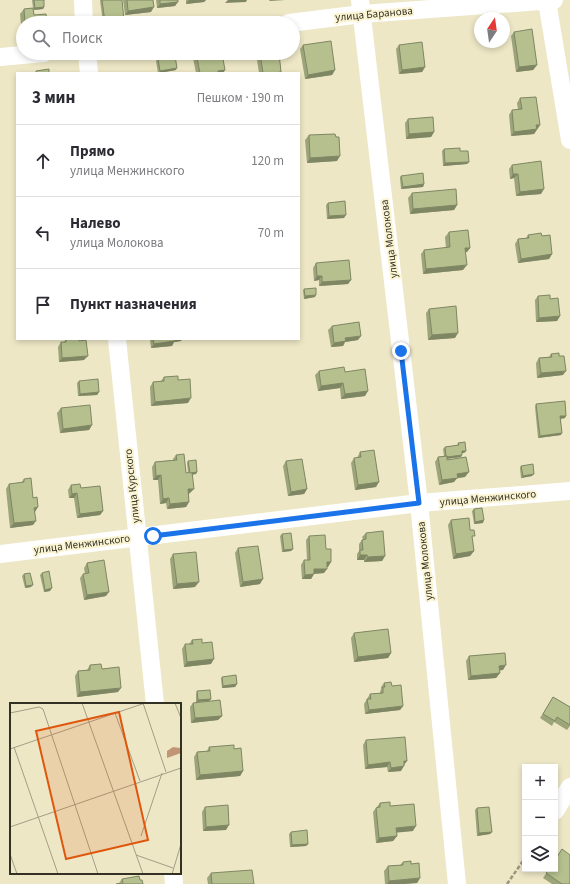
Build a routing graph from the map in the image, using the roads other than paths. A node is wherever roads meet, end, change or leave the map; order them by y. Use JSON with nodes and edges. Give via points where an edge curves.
{"nodes":[{"id":1,"x":83,"y":0,"type":"edge"},
{"id":2,"x":551,"y":0,"type":"edge"},
{"id":3,"x":361,"y":7,"type":"edge"},
{"id":4,"x":84,"y":16,"type":"edge"},
{"id":5,"x":300,"y":21,"type":"edge"},
{"id":6,"x":16,"y":56,"type":"edge"},
{"id":7,"x":0,"y":57,"type":"edge"},
{"id":8,"x":88,"y":60,"type":"edge"},
{"id":9,"x":89,"y":72,"type":"edge"},
{"id":10,"x":570,"y":140,"type":"edge"},
{"id":11,"x":117,"y":340,"type":"edge"},
{"id":12,"x":570,"y":491,"type":"edge"},
{"id":13,"x":419,"y":503,"type":"junction"},
{"id":14,"x":137,"y":538,"type":"junction"},
{"id":15,"x":0,"y":554,"type":"edge"},
{"id":16,"x":155,"y":703,"type":"edge"},
{"id":17,"x":570,"y":787,"type":"edge"},
{"id":18,"x":558,"y":806,"type":"edge"},
{"id":19,"x":173,"y":874,"type":"edge"},
{"id":20,"x":174,"y":884,"type":"edge"},
{"id":21,"x":457,"y":884,"type":"edge"}],
"edges":[{"from":1,"to":4,"type":"street"},
{"from":2,"to":3,"type":"street","name":"улица Баранова"},
{"from":2,"to":10,"type":"street"},
{"from":3,"to":5,"type":"street","name":"улица Баранова"},
{"from":3,"to":13,"type":"street","name":"улица Молокова"},
{"from":6,"to":7,"type":"street"},
{"from":8,"to":9,"type":"street"},
{"from":11,"to":14,"type":"street","name":"улица Курского"},
{"from":12,"to":13,"type":"street","name":"улица Менжинского"},
{"from":13,"to":14,"type":"street","name":"улица Менжинского"},
{"from":13,"to":21,"type":"street","name":"улица Молокова"},
{"from":14,"to":15,"type":"street","name":"улица Менжинского"},
{"from":14,"to":16,"type":"street","name":"улица Курского"},
{"from":17,"to":18,"type":"street"},
{"from":19,"to":20,"type":"street"}]}
